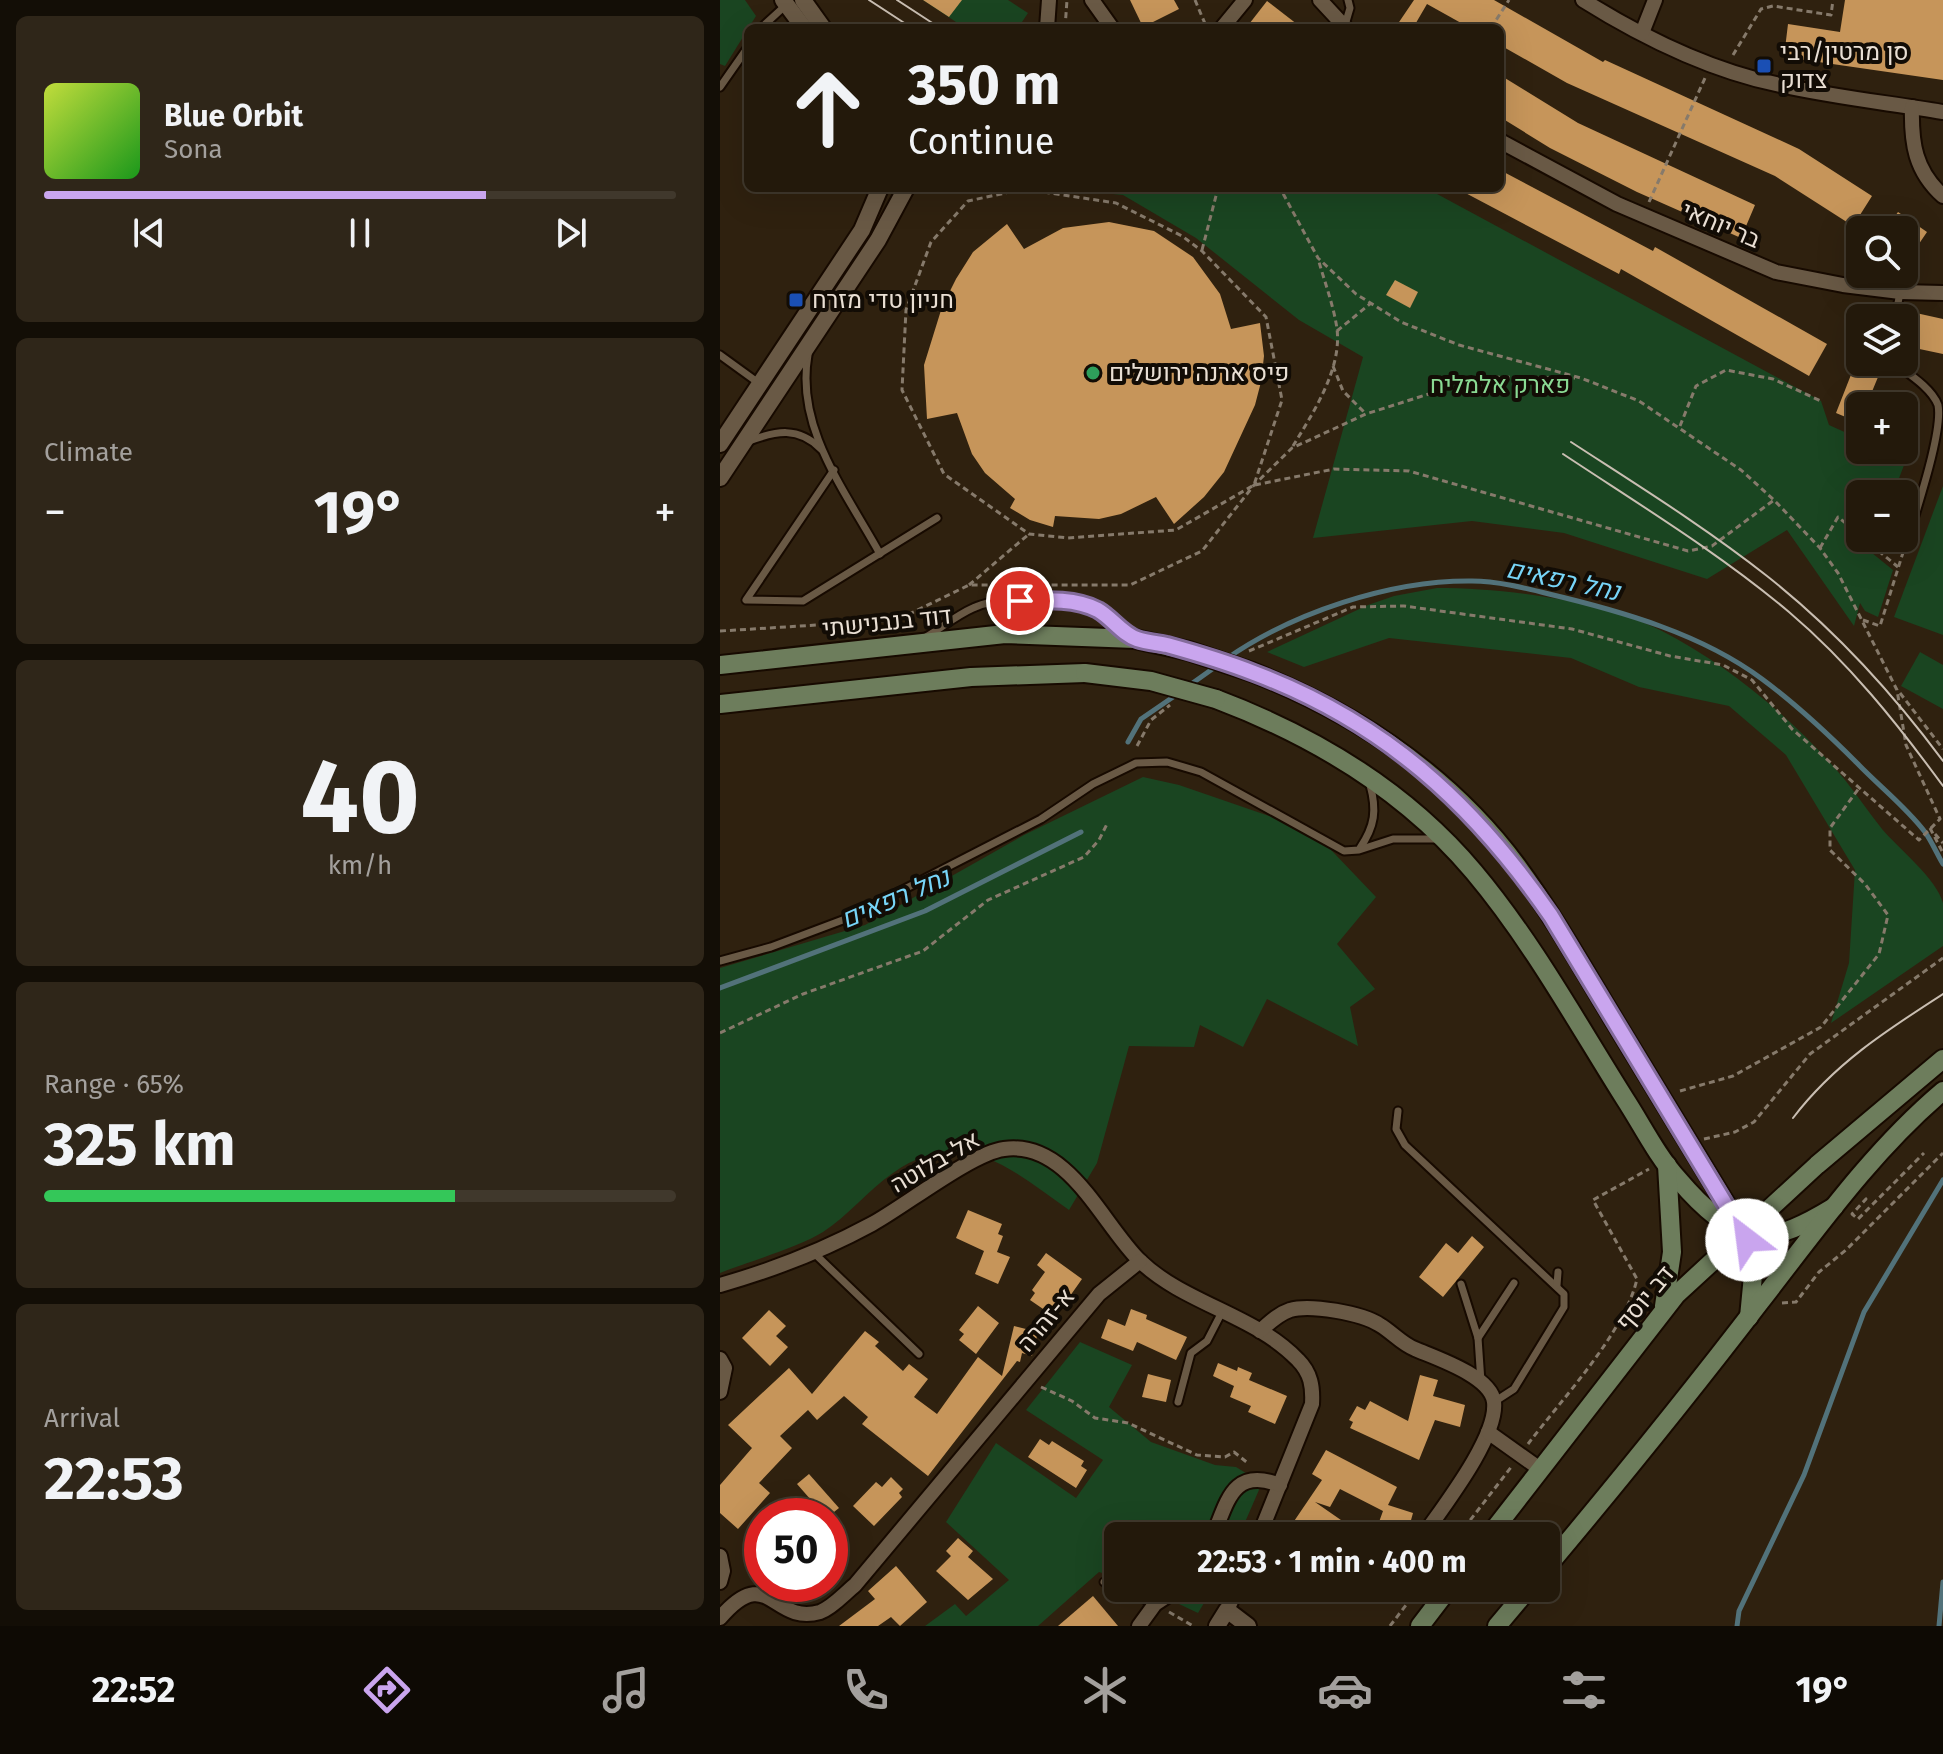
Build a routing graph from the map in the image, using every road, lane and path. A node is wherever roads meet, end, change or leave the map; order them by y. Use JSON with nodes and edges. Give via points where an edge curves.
{"nodes":[{"id":1,"x":803,"y":0,"type":"edge"},
{"id":2,"x":1049,"y":0,"type":"edge"},
{"id":3,"x":1067,"y":0,"type":"edge"},
{"id":4,"x":1092,"y":0,"type":"edge"},
{"id":5,"x":1195,"y":0,"type":"edge"},
{"id":6,"x":1245,"y":0,"type":"edge"},
{"id":7,"x":1320,"y":0,"type":"edge"},
{"id":8,"x":1348,"y":0,"type":"edge"},
{"id":9,"x":1509,"y":0,"type":"edge"},
{"id":10,"x":1583,"y":0,"type":"edge"},
{"id":11,"x":1655,"y":0,"type":"edge"},
{"id":12,"x":1833,"y":0,"type":"edge"},
{"id":13,"x":785,"y":2,"type":"edge"},
{"id":14,"x":765,"y":24,"type":"edge"},
{"id":15,"x":801,"y":24,"type":"edge"},
{"id":16,"x":820,"y":24,"type":"edge"},
{"id":17,"x":1047,"y":24,"type":"edge"},
{"id":18,"x":1065,"y":24,"type":"edge"},
{"id":19,"x":1109,"y":24,"type":"edge"},
{"id":20,"x":1205,"y":24,"type":"edge"},
{"id":21,"x":1225,"y":24,"type":"edge"},
{"id":22,"x":1342,"y":24,"type":"edge"},
{"id":23,"x":1346,"y":24,"type":"edge"},
{"id":24,"x":1494,"y":24,"type":"edge"},
{"id":25,"x":1642,"y":33,"type":"junction"},
{"id":26,"x":744,"y":53,"type":"edge"},
{"id":27,"x":1711,"y":64,"type":"junction"},
{"id":28,"x":1727,"y":70,"type":"junction"},
{"id":29,"x":720,"y":87,"type":"edge"},
{"id":30,"x":1912,"y":107,"type":"junction"},
{"id":31,"x":1943,"y":112,"type":"edge"},
{"id":32,"x":1504,"y":143,"type":"edge"},
{"id":33,"x":872,"y":192,"type":"edge"},
{"id":34,"x":904,"y":192,"type":"edge"},
{"id":35,"x":1010,"y":192,"type":"edge"},
{"id":36,"x":1044,"y":192,"type":"edge"},
{"id":37,"x":1217,"y":192,"type":"edge"},
{"id":38,"x":1282,"y":192,"type":"edge"},
{"id":39,"x":1943,"y":196,"type":"edge"},
{"id":40,"x":1643,"y":215,"type":"junction"},
{"id":41,"x":1202,"y":251,"type":"junction"},
{"id":42,"x":1318,"y":258,"type":"junction"},
{"id":43,"x":1900,"y":292,"type":"junction"},
{"id":44,"x":1943,"y":293,"type":"edge"},
{"id":45,"x":1371,"y":303,"type":"junction"},
{"id":46,"x":1898,"y":304,"type":"edge"},
{"id":47,"x":1337,"y":331,"type":"junction"},
{"id":48,"x":811,"y":341,"type":"junction"},
{"id":49,"x":720,"y":355,"type":"edge"},
{"id":50,"x":1333,"y":366,"type":"junction"},
{"id":51,"x":1910,"y":376,"type":"edge"},
{"id":52,"x":1581,"y":378,"type":"junction"},
{"id":53,"x":759,"y":384,"type":"junction"},
{"id":54,"x":775,"y":395,"type":"junction"},
{"id":55,"x":1821,"y":401,"type":"dead end"},
{"id":56,"x":1366,"y":414,"type":"junction"},
{"id":57,"x":1680,"y":426,"type":"junction"},
{"id":58,"x":720,"y":444,"type":"edge"},
{"id":59,"x":743,"y":444,"type":"junction"},
{"id":60,"x":1292,"y":448,"type":"junction"},
{"id":61,"x":825,"y":454,"type":"junction"},
{"id":62,"x":834,"y":470,"type":"junction"},
{"id":63,"x":720,"y":478,"type":"edge"},
{"id":64,"x":1254,"y":485,"type":"junction"},
{"id":65,"x":1774,"y":500,"type":"junction"},
{"id":66,"x":1918,"y":505,"type":"edge"},
{"id":67,"x":937,"y":518,"type":"dead end"},
{"id":68,"x":1846,"y":524,"type":"edge"},
{"id":69,"x":1029,"y":534,"type":"junction"},
{"id":70,"x":1820,"y":548,"type":"junction"},
{"id":71,"x":1880,"y":552,"type":"edge"},
{"id":72,"x":1903,"y":552,"type":"edge"},
{"id":73,"x":880,"y":554,"type":"junction"},
{"id":74,"x":1898,"y":567,"type":"junction"},
{"id":75,"x":969,"y":585,"type":"junction"},
{"id":76,"x":1861,"y":619,"type":"junction"},
{"id":77,"x":720,"y":631,"type":"edge"},
{"id":78,"x":1135,"y":639,"type":"junction"},
{"id":79,"x":919,"y":642,"type":"junction"},
{"id":80,"x":1244,"y":653,"type":"dead end"},
{"id":81,"x":721,"y":665,"type":"edge"},
{"id":82,"x":1897,"y":690,"type":"junction"},
{"id":83,"x":1174,"y":702,"type":"dead end"},
{"id":84,"x":720,"y":704,"type":"edge"},
{"id":85,"x":1137,"y":746,"type":"dead end"},
{"id":86,"x":1943,"y":747,"type":"edge"},
{"id":87,"x":1361,"y":772,"type":"junction"},
{"id":88,"x":1859,"y":788,"type":"junction"},
{"id":89,"x":1107,"y":824,"type":"dead end"},
{"id":90,"x":1930,"y":828,"type":"junction"},
{"id":91,"x":1443,"y":840,"type":"junction"},
{"id":92,"x":1943,"y":843,"type":"edge"},
{"id":93,"x":1359,"y":850,"type":"junction"},
{"id":94,"x":1943,"y":853,"type":"edge"},
{"id":95,"x":1943,"y":958,"type":"edge"},
{"id":96,"x":720,"y":961,"type":"edge"},
{"id":97,"x":1919,"y":975,"type":"dead end"},
{"id":98,"x":720,"y":1033,"type":"edge"},
{"id":99,"x":1943,"y":1059,"type":"edge"},
{"id":100,"x":1943,"y":1091,"type":"edge"},
{"id":101,"x":1661,"y":1097,"type":"junction"},
{"id":102,"x":1398,"y":1111,"type":"dead end"},
{"id":103,"x":1924,"y":1153,"type":"dead end"},
{"id":104,"x":1943,"y":1153,"type":"edge"},
{"id":105,"x":1667,"y":1165,"type":"junction"},
{"id":106,"x":1896,"y":1180,"type":"junction"},
{"id":107,"x":1906,"y":1190,"type":"junction"},
{"id":108,"x":1866,"y":1199,"type":"dead end"},
{"id":109,"x":1834,"y":1207,"type":"junction"},
{"id":110,"x":1743,"y":1232,"type":"junction"},
{"id":111,"x":814,"y":1253,"type":"junction"},
{"id":112,"x":1140,"y":1261,"type":"junction"},
{"id":113,"x":1558,"y":1272,"type":"dead end"},
{"id":114,"x":1514,"y":1283,"type":"dead end"},
{"id":115,"x":1461,"y":1284,"type":"dead end"},
{"id":116,"x":720,"y":1285,"type":"edge"},
{"id":117,"x":1557,"y":1285,"type":"junction"},
{"id":118,"x":1776,"y":1298,"type":"dead end"},
{"id":119,"x":1223,"y":1309,"type":"junction"},
{"id":120,"x":1663,"y":1310,"type":"junction"},
{"id":121,"x":1749,"y":1317,"type":"junction"},
{"id":122,"x":1260,"y":1331,"type":"junction"},
{"id":123,"x":1478,"y":1338,"type":"junction"},
{"id":124,"x":919,"y":1354,"type":"dead end"},
{"id":125,"x":720,"y":1359,"type":"edge"},
{"id":126,"x":1028,"y":1379,"type":"junction"},
{"id":127,"x":1481,"y":1384,"type":"junction"},
{"id":128,"x":720,"y":1392,"type":"edge"},
{"id":129,"x":1178,"y":1402,"type":"dead end"},
{"id":130,"x":1494,"y":1402,"type":"junction"},
{"id":131,"x":1488,"y":1432,"type":"junction"},
{"id":132,"x":1540,"y":1469,"type":"junction"},
{"id":133,"x":1282,"y":1481,"type":"junction"},
{"id":134,"x":1219,"y":1522,"type":"edge"},
{"id":135,"x":1265,"y":1522,"type":"edge"},
{"id":136,"x":1433,"y":1522,"type":"edge"},
{"id":137,"x":1500,"y":1522,"type":"edge"},
{"id":138,"x":1560,"y":1551,"type":"edge"},
{"id":139,"x":720,"y":1556,"type":"edge"},
{"id":140,"x":720,"y":1582,"type":"edge"},
{"id":141,"x":1150,"y":1602,"type":"edge"},
{"id":142,"x":1158,"y":1602,"type":"edge"},
{"id":143,"x":1231,"y":1602,"type":"edge"},
{"id":144,"x":1408,"y":1602,"type":"edge"},
{"id":145,"x":1438,"y":1602,"type":"edge"},
{"id":146,"x":1517,"y":1602,"type":"edge"},
{"id":147,"x":1155,"y":1604,"type":"junction"},
{"id":148,"x":1227,"y":1610,"type":"junction"},
{"id":149,"x":720,"y":1618,"type":"edge"},
{"id":150,"x":1139,"y":1626,"type":"edge"},
{"id":151,"x":1193,"y":1626,"type":"edge"},
{"id":152,"x":1217,"y":1626,"type":"edge"},
{"id":153,"x":1248,"y":1626,"type":"edge"},
{"id":154,"x":1390,"y":1626,"type":"edge"},
{"id":155,"x":1420,"y":1626,"type":"edge"},
{"id":156,"x":1497,"y":1626,"type":"edge"}],
"edges":[{"from":1,"to":16,"type":"street"},
{"from":2,"to":17,"type":"street"},
{"from":3,"to":18,"type":"path"},
{"from":4,"to":19,"type":"street"},
{"from":5,"to":20,"type":"path"},
{"from":6,"to":21,"type":"street"},
{"from":7,"to":22,"type":"street"},
{"from":8,"to":23,"type":"lane"},
{"from":9,"to":24,"type":"path"},
{"from":10,"to":25,"type":"street"},
{"from":11,"to":25,"type":"street"},
{"from":12,"to":28,"type":"path","via":[[1831,15],[1773,6],[1761,9]]},
{"from":13,"to":14,"type":"lane"},
{"from":13,"to":15,"type":"street"},
{"from":25,"to":27,"type":"street"},
{"from":26,"to":29,"type":"lane"},
{"from":27,"to":28,"type":"street"},
{"from":27,"to":40,"type":"path"},
{"from":28,"to":30,"type":"street","via":[[1778,85]]},
{"from":30,"to":31,"type":"street"},
{"from":30,"to":39,"type":"street","via":[[1918,164]]},
{"from":32,"to":40,"type":"street","name":"בר יוחאי"},
{"from":33,"to":53,"type":"street","via":[[862,230]]},
{"from":34,"to":48,"type":"street"},
{"from":35,"to":69,"type":"path","via":[[968,201],[931,242],[906,310],[902,390],[944,474]]},
{"from":36,"to":41,"type":"path","via":[[1116,203]]},
{"from":37,"to":41,"type":"path"},
{"from":38,"to":42,"type":"path"},
{"from":40,"to":43,"type":"street","name":"בר יוחאי","via":[[1776,272]]},
{"from":41,"to":64,"type":"path","via":[[1266,317],[1282,400]]},
{"from":42,"to":45,"type":"path"},
{"from":42,"to":47,"type":"path"},
{"from":43,"to":44,"type":"street","name":"בר יוחאי"},
{"from":43,"to":46,"type":"lane"},
{"from":45,"to":47,"type":"path"},
{"from":45,"to":52,"type":"path","via":[[1401,322],[1459,345]]},
{"from":47,"to":50,"type":"path"},
{"from":48,"to":54,"type":"street"},
{"from":48,"to":61,"type":"lane","via":[[804,387]]},
{"from":49,"to":53,"type":"lane"},
{"from":50,"to":56,"type":"path","via":[[1343,391]]},
{"from":50,"to":60,"type":"path"},
{"from":51,"to":66,"type":"lane","via":[[1939,405],[1941,428]]},
{"from":52,"to":56,"type":"path","via":[[1482,377]]},
{"from":52,"to":57,"type":"path","via":[[1639,401]]},
{"from":53,"to":54,"type":"lane"},
{"from":53,"to":58,"type":"street"},
{"from":54,"to":59,"type":"street"},
{"from":55,"to":57,"type":"path","via":[[1773,379],[1726,370],[1696,386]]},
{"from":56,"to":60,"type":"path"},
{"from":57,"to":65,"type":"path"},
{"from":59,"to":61,"type":"lane","via":[[770,433],[791,432],[807,437]]},
{"from":59,"to":63,"type":"street"},
{"from":60,"to":64,"type":"path"},
{"from":61,"to":62,"type":"lane"},
{"from":62,"to":73,"type":"lane"},
{"from":62,"to":73,"type":"lane","via":[[746,600],[803,601]]},
{"from":64,"to":65,"type":"path","via":[[1334,469],[1409,471],[1688,551],[1712,546]]},
{"from":64,"to":69,"type":"path","via":[[1176,530],[1068,538]]},
{"from":64,"to":75,"type":"path","via":[[1202,551],[1130,585]]},
{"from":65,"to":70,"type":"path"},
{"from":67,"to":73,"type":"lane"},
{"from":68,"to":70,"type":"path","via":[[1838,517]]},
{"from":69,"to":75,"type":"path"},
{"from":70,"to":76,"type":"path"},
{"from":71,"to":74,"type":"path"},
{"from":72,"to":74,"type":"path"},
{"from":74,"to":76,"type":"path","via":[[1880,626]]},
{"from":75,"to":77,"type":"path","via":[[897,620]]},
{"from":76,"to":82,"type":"path"},
{"from":78,"to":79,"type":"main road","name":"דוד בנבנישתי","via":[[1005,634]]},
{"from":78,"to":79,"type":"lane","via":[[1097,610],[1041,600],[974,607]]},
{"from":78,"to":101,"type":"main road","name":"דוד בנבנישתי","bridge":true,"via":[[1252,672],[1325,704],[1388,742],[1449,792],[1516,865]]},
{"from":79,"to":81,"type":"main road","name":"דוד בנבנישתי"},
{"from":80,"to":88,"type":"path","via":[[1353,607],[1404,606],[1572,629],[1723,665],[1752,680],[1792,729]]},
{"from":82,"to":86,"type":"path"},
{"from":82,"to":90,"type":"path","via":[[1906,745],[1940,819]]},
{"from":83,"to":85,"type":"path","via":[[1151,720]]},
{"from":84,"to":87,"type":"main road","bridge":true,"via":[[971,677],[1085,673],[1151,681],[1216,699],[1302,735]]},
{"from":87,"to":91,"type":"main road"},
{"from":87,"to":93,"type":"lane","via":[[1370,785],[1375,819]]},
{"from":88,"to":90,"type":"path","via":[[1919,840]]},
{"from":88,"to":101,"type":"path","via":[[1830,828],[1830,850],[1888,915],[1879,954],[1821,1027],[1733,1076]]},
{"from":89,"to":98,"type":"path","via":[[1084,857],[988,900],[923,951],[803,994]]},
{"from":90,"to":92,"type":"path"},
{"from":90,"to":94,"type":"path"},
{"from":91,"to":93,"type":"lane","via":[[1393,839]]},
{"from":91,"to":105,"type":"main road","via":[[1519,932]]},
{"from":93,"to":96,"type":"lane","via":[[1344,851],[1201,772],[1167,762],[1136,763],[1041,819],[848,918]]},
{"from":95,"to":97,"type":"path"},
{"from":99,"to":110,"type":"main road","name":"דב יוסף"},
{"from":100,"to":109,"type":"main road","via":[[1902,1128]]},
{"from":101,"to":110,"type":"main road","name":"דוד בנבנישתי"},
{"from":102,"to":117,"type":"lane","via":[[1396,1129],[1405,1145]]},
{"from":103,"to":106,"type":"path"},
{"from":104,"to":107,"type":"path"},
{"from":105,"to":110,"type":"main road","via":[[1707,1207]]},
{"from":105,"to":120,"type":"main road","via":[[1672,1252]]},
{"from":106,"to":107,"type":"path"},
{"from":106,"to":108,"type":"path","via":[[1858,1219],[1852,1214]]},
{"from":107,"to":118,"type":"path","via":[[1819,1272],[1796,1302],[1787,1305]]},
{"from":109,"to":110,"type":"main road","via":[[1781,1232]]},
{"from":109,"to":121,"type":"main road"},
{"from":110,"to":120,"type":"main road","name":"דב יוסף"},
{"from":110,"to":121,"type":"main road","name":"דוד בנבנישתי","via":[[1754,1265]]},
{"from":111,"to":112,"type":"street","name":"אל-בלוטה","via":[[990,1153],[1024,1149],[1060,1166]]},
{"from":111,"to":116,"type":"street","name":"אל-בלוטה"},
{"from":111,"to":124,"type":"lane"},
{"from":112,"to":119,"type":"street"},
{"from":112,"to":126,"type":"street","name":"א-זהרה","via":[[1099,1294]]},
{"from":113,"to":117,"type":"lane"},
{"from":114,"to":123,"type":"lane"},
{"from":115,"to":123,"type":"lane"},
{"from":117,"to":130,"type":"lane","via":[[1564,1307],[1514,1389]]},
{"from":119,"to":122,"type":"street"},
{"from":119,"to":129,"type":"lane","via":[[1207,1341],[1191,1353]]},
{"from":120,"to":132,"type":"main road","name":"דב יוסף"},
{"from":121,"to":138,"type":"main road"},
{"from":122,"to":127,"type":"street","via":[[1292,1309],[1346,1314],[1377,1323],[1410,1348],[1466,1371]]},
{"from":122,"to":133,"type":"street","via":[[1300,1361],[1313,1390]]},
{"from":123,"to":127,"type":"lane"},
{"from":125,"to":128,"type":"street","via":[[725,1368]]},
{"from":126,"to":133,"type":"path","via":[[1095,1418],[1128,1423],[1197,1455],[1225,1457],[1234,1452],[1258,1472]]},
{"from":126,"to":149,"type":"street","name":"א-זהרה","via":[[863,1576],[830,1606],[799,1615],[752,1594],[741,1596]]},
{"from":127,"to":130,"type":"street"},
{"from":130,"to":131,"type":"street"},
{"from":131,"to":132,"type":"street"},
{"from":131,"to":136,"type":"street"},
{"from":132,"to":137,"type":"main road","name":"דב יוסף"},
{"from":133,"to":134,"type":"street","via":[[1241,1482]]},
{"from":133,"to":135,"type":"street"},
{"from":139,"to":140,"type":"street"},
{"from":141,"to":147,"type":"lane"},
{"from":142,"to":147,"type":"street"},
{"from":143,"to":148,"type":"street"},
{"from":144,"to":154,"type":"path"},
{"from":145,"to":155,"type":"main road"},
{"from":146,"to":156,"type":"main road"},
{"from":147,"to":150,"type":"street"},
{"from":147,"to":151,"type":"path"},
{"from":148,"to":152,"type":"street"},
{"from":148,"to":153,"type":"street"}]}
